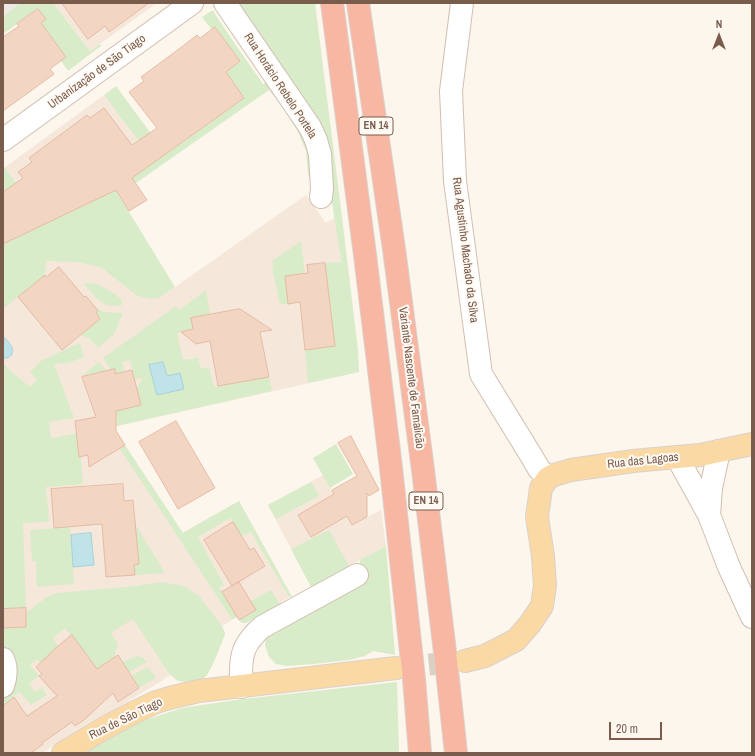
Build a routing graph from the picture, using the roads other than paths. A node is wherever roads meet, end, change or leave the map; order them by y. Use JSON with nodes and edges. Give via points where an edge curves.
{"nodes":[{"id":1,"x":192,"y":3,"type":"edge"},
{"id":2,"x":225,"y":3,"type":"edge"},
{"id":3,"x":332,"y":3,"type":"edge"},
{"id":4,"x":358,"y":3,"type":"edge"},
{"id":5,"x":462,"y":3,"type":"edge"},
{"id":6,"x":3,"y":140,"type":"edge"},
{"id":7,"x":321,"y":197,"type":"dead end"},
{"id":8,"x":752,"y":444,"type":"edge"},
{"id":9,"x":719,"y":451,"type":"junction"},
{"id":10,"x":677,"y":457,"type":"junction"},
{"id":11,"x":545,"y":483,"type":"junction"},
{"id":12,"x":709,"y":515,"type":"junction"},
{"id":13,"x":357,"y":575,"type":"dead end"},
{"id":14,"x":752,"y":617,"type":"edge"},
{"id":15,"x":3,"y":659,"type":"edge"},
{"id":16,"x":465,"y":661,"type":"tunnel mouth"},
{"id":17,"x":396,"y":668,"type":"tunnel mouth"},
{"id":18,"x":3,"y":686,"type":"edge"},
{"id":19,"x":241,"y":687,"type":"junction"},
{"id":20,"x":63,"y":753,"type":"edge"},
{"id":21,"x":420,"y":753,"type":"edge"},
{"id":22,"x":456,"y":753,"type":"edge"}],
"edges":[{"from":1,"to":6,"type":"street","name":"Urbanização de São Tiago"},
{"from":2,"to":7,"type":"street","name":"Rua Horácio Rebelo Portela","via":[[316,140],[320,154]]},
{"from":3,"to":21,"type":"highway","number":"EN 14","via":[[390,461]]},
{"from":4,"to":22,"type":"highway","name":"Variante Nascente de Famalicão","number":"EN 14","via":[[395,257]]},
{"from":5,"to":11,"type":"street","name":"Rua Agustinho Machado da Silva","via":[[451,91],[455,181],[481,374],[540,469]]},
{"from":8,"to":9,"type":"main road","name":"Rua das Lagoas"},
{"from":9,"to":10,"type":"main road","name":"Rua das Lagoas"},
{"from":9,"to":12,"type":"street","via":[[710,488]]},
{"from":10,"to":11,"type":"main road","name":"Rua das Lagoas","via":[[571,470],[554,475]]},
{"from":10,"to":12,"type":"street"},
{"from":11,"to":16,"type":"main road","via":[[537,517],[545,586],[542,606],[516,640],[486,656]]},
{"from":12,"to":14,"type":"street"},
{"from":13,"to":19,"type":"street","via":[[262,627],[245,648]]},
{"from":15,"to":18,"type":"street","via":[[6,674]]},
{"from":17,"to":19,"type":"main road","name":"Rua de São Tiago"},
{"from":19,"to":20,"type":"main road","name":"Rua de São Tiago","via":[[173,696],[156,702]]}]}
